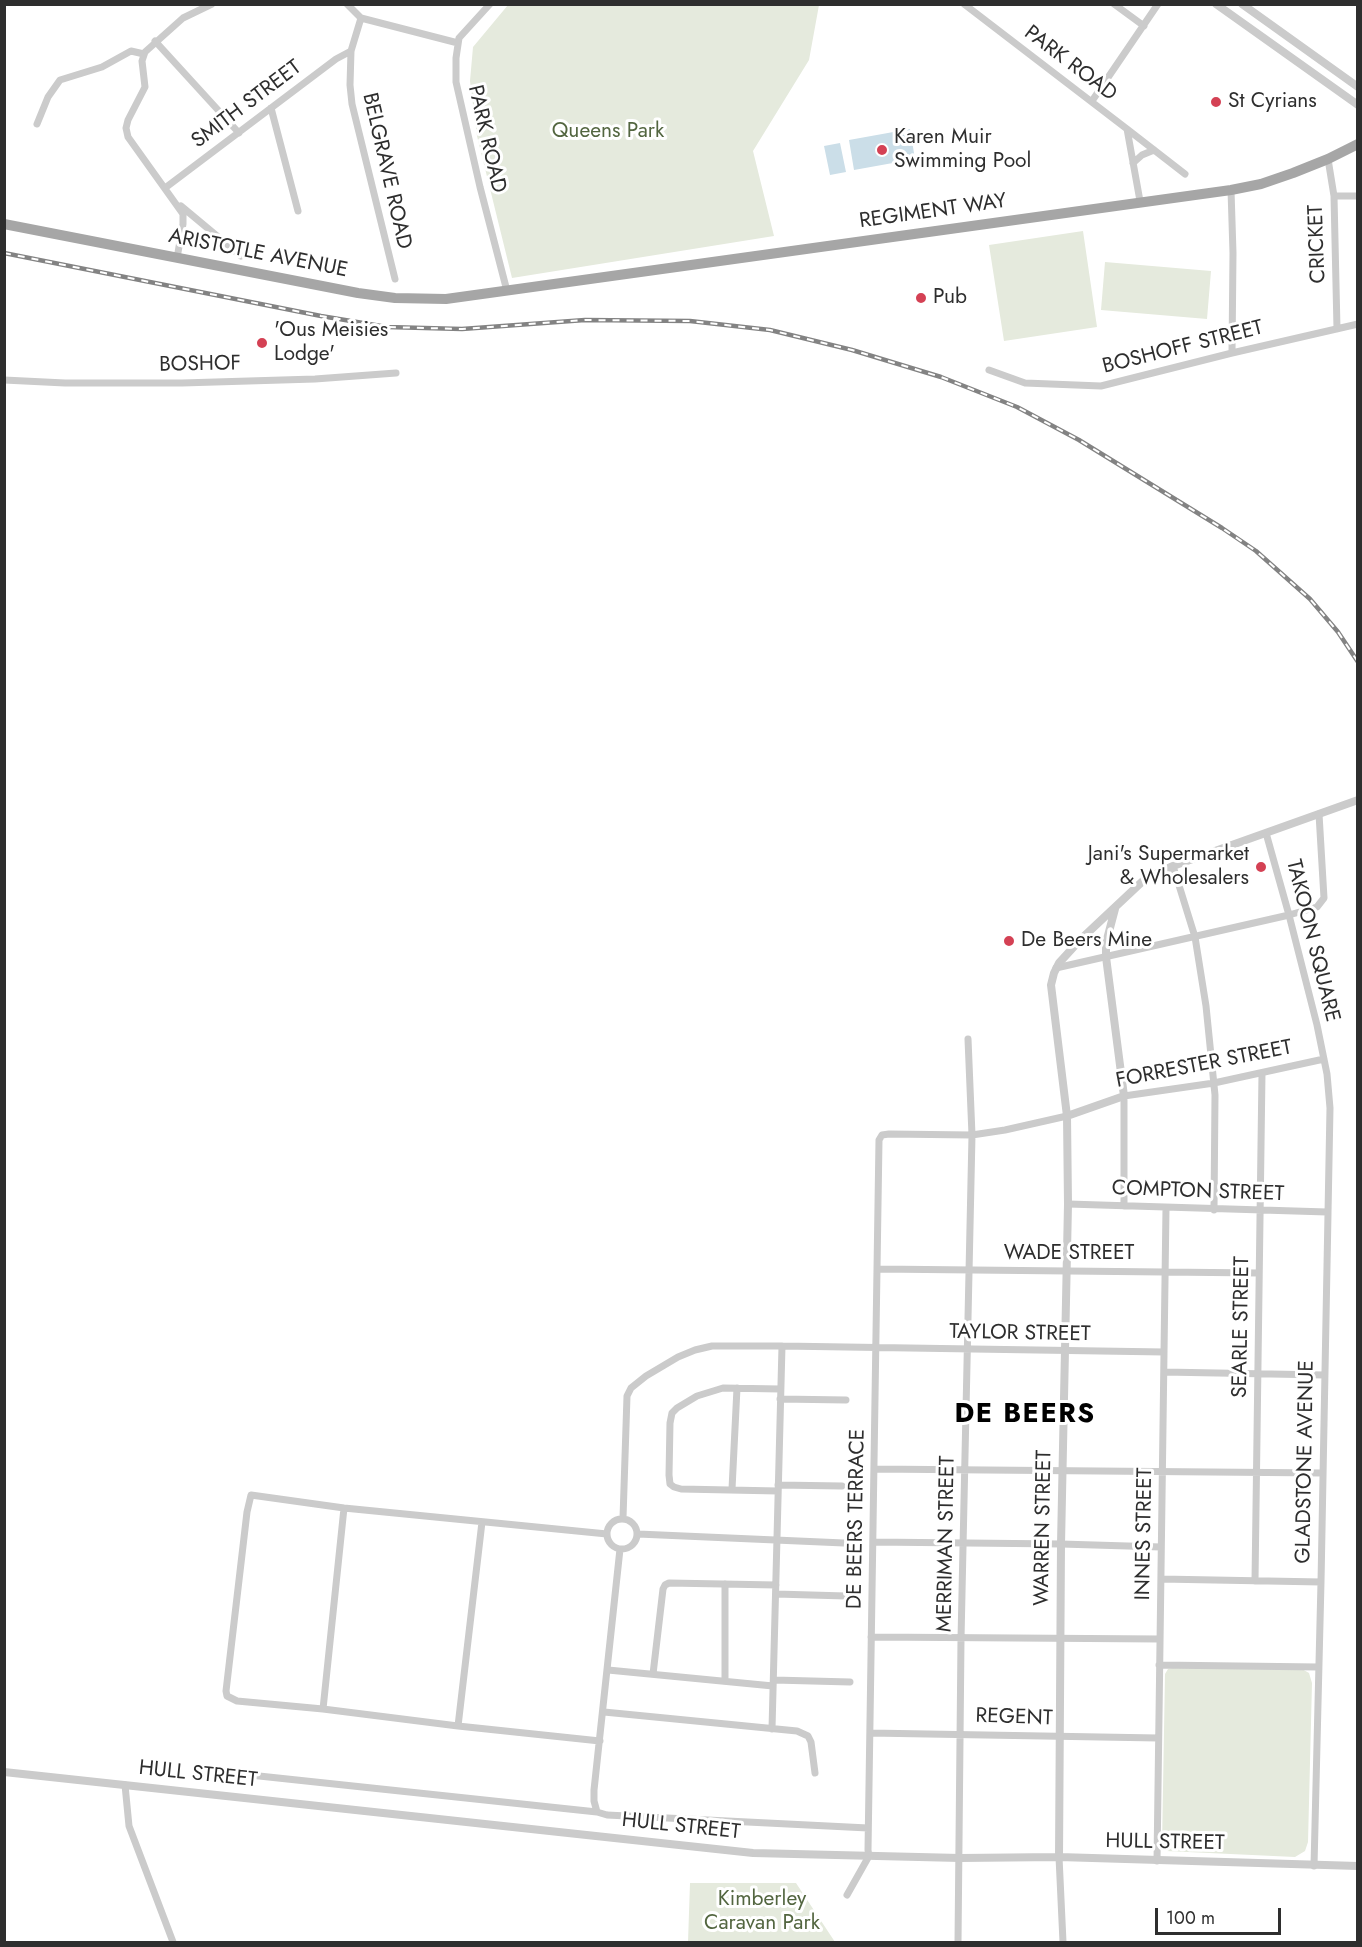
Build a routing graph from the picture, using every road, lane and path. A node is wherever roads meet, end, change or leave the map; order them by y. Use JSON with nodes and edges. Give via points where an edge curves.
{"nodes":[{"id":1,"x":347,"y":4,"type":"edge"},
{"id":2,"x":490,"y":4,"type":"edge"},
{"id":3,"x":964,"y":4,"type":"edge"},
{"id":4,"x":1114,"y":4,"type":"edge"},
{"id":5,"x":1158,"y":4,"type":"edge"},
{"id":6,"x":1216,"y":4,"type":"edge"},
{"id":7,"x":1242,"y":4,"type":"edge"},
{"id":8,"x":206,"y":5,"type":"edge"},
{"id":9,"x":361,"y":18,"type":"junction"},
{"id":10,"x":1144,"y":26,"type":"junction"},
{"id":11,"x":155,"y":41,"type":"junction"},
{"id":12,"x":458,"y":43,"type":"junction"},
{"id":13,"x":351,"y":51,"type":"junction"},
{"id":14,"x":144,"y":54,"type":"junction"},
{"id":15,"x":1358,"y":87,"type":"edge"},
{"id":16,"x":1092,"y":101,"type":"junction"},
{"id":17,"x":1358,"y":105,"type":"edge"},
{"id":18,"x":271,"y":108,"type":"junction"},
{"id":19,"x":37,"y":124,"type":"dead end"},
{"id":20,"x":1127,"y":129,"type":"junction"},
{"id":21,"x":239,"y":133,"type":"junction"},
{"id":22,"x":1358,"y":144,"type":"edge"},
{"id":23,"x":1154,"y":150,"type":"junction"},
{"id":24,"x":1328,"y":159,"type":"junction"},
{"id":25,"x":1134,"y":163,"type":"junction"},
{"id":26,"x":1185,"y":174,"type":"dead end"},
{"id":27,"x":165,"y":188,"type":"junction"},
{"id":28,"x":1232,"y":190,"type":"junction"},
{"id":29,"x":1334,"y":196,"type":"junction"},
{"id":30,"x":1358,"y":196,"type":"edge"},
{"id":31,"x":1140,"y":201,"type":"junction"},
{"id":32,"x":177,"y":203,"type":"junction"},
{"id":33,"x":298,"y":211,"type":"dead end"},
{"id":34,"x":4,"y":224,"type":"edge"},
{"id":35,"x":241,"y":256,"type":"dead end"},
{"id":36,"x":177,"y":258,"type":"junction"},
{"id":37,"x":394,"y":279,"type":"dead end"},
{"id":38,"x":507,"y":291,"type":"junction"},
{"id":39,"x":1355,"y":326,"type":"edge"},
{"id":40,"x":1337,"y":329,"type":"junction"},
{"id":41,"x":1232,"y":352,"type":"junction"},
{"id":42,"x":989,"y":370,"type":"dead end"},
{"id":43,"x":396,"y":373,"type":"dead end"},
{"id":44,"x":4,"y":380,"type":"edge"},
{"id":45,"x":1358,"y":800,"type":"edge"},
{"id":46,"x":1319,"y":814,"type":"junction"},
{"id":47,"x":1266,"y":833,"type":"junction"},
{"id":48,"x":1173,"y":866,"type":"junction"},
{"id":49,"x":1116,"y":905,"type":"junction"},
{"id":50,"x":1289,"y":915,"type":"junction"},
{"id":51,"x":1195,"y":937,"type":"junction"},
{"id":52,"x":1106,"y":957,"type":"junction"},
{"id":53,"x":1056,"y":968,"type":"junction"},
{"id":54,"x":968,"y":1039,"type":"dead end"},
{"id":55,"x":1324,"y":1059,"type":"junction"},
{"id":56,"x":1262,"y":1073,"type":"junction"},
{"id":57,"x":1214,"y":1083,"type":"junction"},
{"id":58,"x":1124,"y":1096,"type":"junction"},
{"id":59,"x":1067,"y":1116,"type":"junction"},
{"id":60,"x":972,"y":1135,"type":"junction"},
{"id":61,"x":880,"y":1137,"type":"joint"},
{"id":62,"x":1068,"y":1204,"type":"junction"},
{"id":63,"x":1124,"y":1206,"type":"junction"},
{"id":64,"x":1166,"y":1208,"type":"junction"},
{"id":65,"x":1214,"y":1210,"type":"junction"},
{"id":66,"x":1260,"y":1211,"type":"junction"},
{"id":67,"x":1327,"y":1212,"type":"junction"},
{"id":68,"x":878,"y":1269,"type":"junction"},
{"id":69,"x":970,"y":1270,"type":"junction"},
{"id":70,"x":1165,"y":1270,"type":"junction"},
{"id":71,"x":1067,"y":1271,"type":"junction"},
{"id":72,"x":1259,"y":1273,"type":"junction"},
{"id":73,"x":782,"y":1346,"type":"junction"},
{"id":74,"x":876,"y":1349,"type":"junction"},
{"id":75,"x":968,"y":1350,"type":"junction"},
{"id":76,"x":1065,"y":1351,"type":"junction"},
{"id":77,"x":1164,"y":1352,"type":"junction"},
{"id":78,"x":1164,"y":1372,"type":"junction"},
{"id":79,"x":1257,"y":1374,"type":"junction"},
{"id":80,"x":1324,"y":1375,"type":"junction"},
{"id":81,"x":737,"y":1388,"type":"junction"},
{"id":82,"x":780,"y":1389,"type":"junction"},
{"id":83,"x":780,"y":1399,"type":"junction"},
{"id":84,"x":846,"y":1400,"type":"dead end"},
{"id":85,"x":874,"y":1469,"type":"junction"},
{"id":86,"x":965,"y":1469,"type":"junction"},
{"id":87,"x":1062,"y":1470,"type":"junction"},
{"id":88,"x":1162,"y":1471,"type":"junction"},
{"id":89,"x":1256,"y":1472,"type":"junction"},
{"id":90,"x":1323,"y":1473,"type":"junction"},
{"id":91,"x":842,"y":1486,"type":"dead end"},
{"id":92,"x":778,"y":1488,"type":"junction"},
{"id":93,"x":732,"y":1489,"type":"junction"},
{"id":94,"x":344,"y":1508,"type":"junction"},
{"id":95,"x":623,"y":1518,"type":"junction"},
{"id":96,"x":483,"y":1522,"type":"junction"},
{"id":97,"x":607,"y":1534,"type":"junction"},
{"id":98,"x":638,"y":1534,"type":"junction"},
{"id":99,"x":777,"y":1540,"type":"junction"},
{"id":100,"x":873,"y":1542,"type":"junction"},
{"id":101,"x":844,"y":1543,"type":"dead end"},
{"id":102,"x":963,"y":1543,"type":"junction"},
{"id":103,"x":1061,"y":1544,"type":"junction"},
{"id":104,"x":1161,"y":1547,"type":"junction"},
{"id":105,"x":621,"y":1549,"type":"junction"},
{"id":106,"x":1161,"y":1579,"type":"junction"},
{"id":107,"x":1254,"y":1581,"type":"junction"},
{"id":108,"x":1321,"y":1582,"type":"junction"},
{"id":109,"x":725,"y":1584,"type":"junction"},
{"id":110,"x":776,"y":1589,"type":"junction"},
{"id":111,"x":846,"y":1596,"type":"dead end"},
{"id":112,"x":871,"y":1637,"type":"junction"},
{"id":113,"x":961,"y":1639,"type":"junction"},
{"id":114,"x":1061,"y":1639,"type":"junction"},
{"id":115,"x":1160,"y":1640,"type":"junction"},
{"id":116,"x":1159,"y":1665,"type":"junction"},
{"id":117,"x":1318,"y":1666,"type":"junction"},
{"id":118,"x":608,"y":1670,"type":"junction"},
{"id":119,"x":653,"y":1674,"type":"junction"},
{"id":120,"x":725,"y":1682,"type":"junction"},
{"id":121,"x":850,"y":1682,"type":"dead end"},
{"id":122,"x":774,"y":1683,"type":"junction"},
{"id":123,"x":322,"y":1708,"type":"junction"},
{"id":124,"x":604,"y":1712,"type":"junction"},
{"id":125,"x":458,"y":1726,"type":"junction"},
{"id":126,"x":772,"y":1729,"type":"junction"},
{"id":127,"x":870,"y":1733,"type":"junction"},
{"id":128,"x":961,"y":1733,"type":"junction"},
{"id":129,"x":1059,"y":1736,"type":"junction"},
{"id":130,"x":1158,"y":1738,"type":"junction"},
{"id":131,"x":600,"y":1741,"type":"junction"},
{"id":132,"x":4,"y":1772,"type":"edge"},
{"id":133,"x":231,"y":1773,"type":"dead end"},
{"id":134,"x":815,"y":1773,"type":"dead end"},
{"id":135,"x":125,"y":1785,"type":"junction"},
{"id":136,"x":597,"y":1812,"type":"junction"},
{"id":137,"x":868,"y":1828,"type":"junction"},
{"id":138,"x":869,"y":1856,"type":"junction"},
{"id":139,"x":1059,"y":1857,"type":"junction"},
{"id":140,"x":960,"y":1858,"type":"junction"},
{"id":141,"x":1157,"y":1861,"type":"junction"},
{"id":142,"x":1314,"y":1866,"type":"junction"},
{"id":143,"x":1358,"y":1866,"type":"edge"},
{"id":144,"x":847,"y":1895,"type":"dead end"},
{"id":145,"x":172,"y":1942,"type":"edge"},
{"id":146,"x":958,"y":1942,"type":"edge"},
{"id":147,"x":1063,"y":1942,"type":"edge"}],
"edges":[{"from":1,"to":9,"type":"street"},
{"from":2,"to":12,"type":"street"},
{"from":3,"to":16,"type":"street","name":"PARK ROAD"},
{"from":4,"to":10,"type":"street"},
{"from":5,"to":10,"type":"street"},
{"from":6,"to":17,"type":"street"},
{"from":7,"to":15,"type":"street"},
{"from":8,"to":11,"type":"street"},
{"from":9,"to":12,"type":"street"},
{"from":9,"to":13,"type":"street","name":"BELGRAVE ROAD"},
{"from":10,"to":16,"type":"street"},
{"from":11,"to":14,"type":"street"},
{"from":11,"to":21,"type":"street"},
{"from":12,"to":38,"type":"street","name":"PARK ROAD","via":[[456,87]]},
{"from":13,"to":18,"type":"street","name":"SMITH STREET"},
{"from":13,"to":37,"type":"street","name":"BELGRAVE ROAD","via":[[352,104]]},
{"from":14,"to":19,"type":"street","via":[[131,51],[102,67],[60,80]]},
{"from":14,"to":27,"type":"street","via":[[144,87],[126,132]]},
{"from":16,"to":20,"type":"street","name":"PARK ROAD"},
{"from":18,"to":21,"type":"street","name":"SMITH STREET"},
{"from":18,"to":33,"type":"street"},
{"from":20,"to":23,"type":"street","name":"PARK ROAD"},
{"from":20,"to":25,"type":"street","name":"PARK ROAD"},
{"from":21,"to":27,"type":"street","name":"SMITH STREET"},
{"from":22,"to":24,"type":"main road","name":"REGIMENT WAY"},
{"from":23,"to":25,"type":"street"},
{"from":23,"to":26,"type":"street","name":"PARK ROAD"},
{"from":24,"to":28,"type":"main road","name":"REGIMENT WAY"},
{"from":24,"to":29,"type":"street","name":"CRICKET"},
{"from":25,"to":31,"type":"street","name":"PARK ROAD"},
{"from":27,"to":32,"type":"street"},
{"from":28,"to":31,"type":"main road","name":"REGIMENT WAY"},
{"from":28,"to":41,"type":"street"},
{"from":29,"to":30,"type":"street"},
{"from":29,"to":40,"type":"street","name":"CRICKET"},
{"from":31,"to":38,"type":"main road","name":"REGIMENT WAY"},
{"from":32,"to":35,"type":"street"},
{"from":32,"to":36,"type":"street","via":[[184,218]]},
{"from":34,"to":36,"type":"main road","name":"ARISTOTLE AVENUE"},
{"from":36,"to":38,"type":"main road","name":"ARISTOTLE AVENUE","via":[[395,298],[446,299]]},
{"from":39,"to":40,"type":"street","name":"BOSHOFF STREET"},
{"from":40,"to":41,"type":"street","name":"BOSHOFF STREET"},
{"from":41,"to":42,"type":"street","name":"BOSHOFF STREET","via":[[1093,387],[1025,383]]},
{"from":43,"to":44,"type":"street","name":"BOSHOF","via":[[182,383]]},
{"from":45,"to":46,"type":"street"},
{"from":46,"to":47,"type":"street"},
{"from":46,"to":50,"type":"street","via":[[1324,898],[1317,907]]},
{"from":47,"to":48,"type":"street"},
{"from":47,"to":50,"type":"street","name":"TAKOON SQUARE"},
{"from":48,"to":49,"type":"street","via":[[1145,879]]},
{"from":48,"to":51,"type":"street"},
{"from":49,"to":52,"type":"street"},
{"from":49,"to":53,"type":"street"},
{"from":50,"to":51,"type":"street"},
{"from":50,"to":55,"type":"street","name":"TAKOON SQUARE"},
{"from":51,"to":52,"type":"street"},
{"from":51,"to":57,"type":"street"},
{"from":52,"to":53,"type":"street"},
{"from":52,"to":58,"type":"street"},
{"from":53,"to":59,"type":"street","name":"WARREN STREET","via":[[1051,985]]},
{"from":54,"to":60,"type":"street","name":"MERRIMAN STREET"},
{"from":55,"to":56,"type":"street","name":"FORRESTER STREET"},
{"from":55,"to":67,"type":"street","name":"GLADSTONE AVENUE","via":[[1330,1108]]},
{"from":56,"to":57,"type":"street","name":"FORRESTER STREET"},
{"from":56,"to":66,"type":"street","name":"SEARLE STREET"},
{"from":57,"to":58,"type":"street","name":"FORRESTER STREET"},
{"from":57,"to":65,"type":"street"},
{"from":58,"to":59,"type":"street","name":"FORRESTER STREET"},
{"from":58,"to":63,"type":"street"},
{"from":59,"to":60,"type":"street","name":"FORRESTER STREET"},
{"from":59,"to":62,"type":"street","name":"WARREN STREET"},
{"from":60,"to":61,"type":"street","name":"FORRESTER STREET"},
{"from":60,"to":69,"type":"street","name":"MERRIMAN STREET"},
{"from":61,"to":68,"type":"street","name":"DE BEERS TERRACE"},
{"from":62,"to":63,"type":"street","name":"COMPTON STREET"},
{"from":62,"to":71,"type":"street","name":"WARREN STREET"},
{"from":63,"to":64,"type":"street","name":"COMPTON STREET"},
{"from":64,"to":65,"type":"street","name":"COMPTON STREET"},
{"from":64,"to":70,"type":"street","name":"INNES STREET"},
{"from":65,"to":66,"type":"street","name":"COMPTON STREET"},
{"from":66,"to":67,"type":"street","name":"COMPTON STREET"},
{"from":66,"to":72,"type":"street","name":"SEARLE STREET"},
{"from":67,"to":80,"type":"street","name":"GLADSTONE AVENUE"},
{"from":68,"to":69,"type":"street","name":"WADE STREET"},
{"from":68,"to":74,"type":"street","name":"DE BEERS TERRACE"},
{"from":69,"to":71,"type":"street","name":"WADE STREET"},
{"from":69,"to":75,"type":"street","name":"MERRIMAN STREET"},
{"from":70,"to":71,"type":"street","name":"WADE STREET"},
{"from":70,"to":72,"type":"street","name":"WADE STREET"},
{"from":70,"to":77,"type":"street","name":"INNES STREET"},
{"from":71,"to":76,"type":"street","name":"WARREN STREET"},
{"from":72,"to":79,"type":"street","name":"SEARLE STREET"},
{"from":73,"to":74,"type":"street","name":"TAYLOR STREET"},
{"from":73,"to":82,"type":"street"},
{"from":73,"to":95,"type":"street","name":"TAYLOR STREET","via":[[712,1346],[695,1350],[637,1381],[627,1396]]},
{"from":74,"to":75,"type":"street","name":"TAYLOR STREET"},
{"from":74,"to":85,"type":"street","name":"DE BEERS TERRACE"},
{"from":75,"to":76,"type":"street","name":"TAYLOR STREET"},
{"from":75,"to":86,"type":"street","name":"MERRIMAN STREET"},
{"from":76,"to":77,"type":"street","name":"TAYLOR STREET"},
{"from":76,"to":87,"type":"street","name":"WARREN STREET"},
{"from":77,"to":78,"type":"street","name":"INNES STREET"},
{"from":78,"to":79,"type":"street"},
{"from":78,"to":88,"type":"street","name":"INNES STREET"},
{"from":79,"to":80,"type":"street"},
{"from":79,"to":89,"type":"street","name":"SEARLE STREET"},
{"from":80,"to":90,"type":"street","name":"GLADSTONE AVENUE"},
{"from":81,"to":82,"type":"street"},
{"from":81,"to":93,"type":"street"},
{"from":81,"to":93,"type":"street","via":[[697,1396],[677,1408],[670,1423],[670,1484],[681,1489]]},
{"from":82,"to":83,"type":"street"},
{"from":83,"to":84,"type":"street"},
{"from":83,"to":92,"type":"street"},
{"from":85,"to":86,"type":"street"},
{"from":85,"to":100,"type":"street","name":"DE BEERS TERRACE"},
{"from":86,"to":87,"type":"street"},
{"from":86,"to":102,"type":"street","name":"MERRIMAN STREET"},
{"from":87,"to":88,"type":"street"},
{"from":87,"to":103,"type":"street","name":"WARREN STREET"},
{"from":88,"to":89,"type":"street"},
{"from":88,"to":104,"type":"street","name":"INNES STREET"},
{"from":89,"to":90,"type":"street"},
{"from":89,"to":107,"type":"street","name":"SEARLE STREET"},
{"from":90,"to":108,"type":"street","name":"GLADSTONE AVENUE"},
{"from":91,"to":92,"type":"street"},
{"from":92,"to":93,"type":"street"},
{"from":92,"to":99,"type":"street"},
{"from":94,"to":96,"type":"street"},
{"from":94,"to":123,"type":"street"},
{"from":94,"to":123,"type":"street","via":[[251,1495],[228,1672],[227,1696],[237,1701]]},
{"from":95,"to":97,"type":"street","via":[[611,1524]]},
{"from":95,"to":98,"type":"street","via":[[632,1522]]},
{"from":96,"to":97,"type":"street"},
{"from":96,"to":125,"type":"street"},
{"from":97,"to":105,"type":"street","via":[[612,1545]]},
{"from":98,"to":99,"type":"street"},
{"from":98,"to":105,"type":"street","via":[[630,1547]]},
{"from":99,"to":101,"type":"street"},
{"from":99,"to":110,"type":"street"},
{"from":100,"to":102,"type":"street"},
{"from":100,"to":112,"type":"street","name":"DE BEERS TERRACE"},
{"from":102,"to":103,"type":"street"},
{"from":102,"to":113,"type":"street","name":"MERRIMAN STREET"},
{"from":103,"to":104,"type":"street"},
{"from":103,"to":114,"type":"street","name":"WARREN STREET"},
{"from":104,"to":106,"type":"street","name":"INNES STREET"},
{"from":105,"to":118,"type":"street","name":"HULL STREET"},
{"from":106,"to":107,"type":"street"},
{"from":106,"to":115,"type":"street","name":"INNES STREET"},
{"from":107,"to":108,"type":"street"},
{"from":108,"to":117,"type":"street","name":"GLADSTONE AVENUE"},
{"from":109,"to":110,"type":"street"},
{"from":109,"to":119,"type":"street","via":[[669,1583],[663,1587]]},
{"from":109,"to":120,"type":"street"},
{"from":110,"to":111,"type":"street"},
{"from":110,"to":122,"type":"street"},
{"from":112,"to":113,"type":"street"},
{"from":112,"to":127,"type":"street","name":"DE BEERS TERRACE"},
{"from":113,"to":114,"type":"street"},
{"from":113,"to":128,"type":"street","name":"MERRIMAN STREET"},
{"from":114,"to":115,"type":"street"},
{"from":114,"to":129,"type":"street","name":"WARREN STREET"},
{"from":115,"to":116,"type":"street","name":"INNES STREET"},
{"from":116,"to":117,"type":"street"},
{"from":116,"to":130,"type":"street","name":"INNES STREET"},
{"from":117,"to":142,"type":"street","name":"GLADSTONE AVENUE"},
{"from":118,"to":119,"type":"street"},
{"from":118,"to":124,"type":"street","name":"HULL STREET"},
{"from":119,"to":120,"type":"street"},
{"from":120,"to":122,"type":"street"},
{"from":121,"to":122,"type":"street"},
{"from":122,"to":126,"type":"street"},
{"from":123,"to":125,"type":"street"},
{"from":124,"to":126,"type":"street"},
{"from":124,"to":131,"type":"street","name":"HULL STREET"},
{"from":125,"to":131,"type":"street"},
{"from":126,"to":134,"type":"street","via":[[808,1736]]},
{"from":127,"to":128,"type":"street","name":"REGENT"},
{"from":127,"to":137,"type":"street","name":"DE BEERS TERRACE"},
{"from":128,"to":129,"type":"street","name":"REGENT"},
{"from":128,"to":140,"type":"street","name":"MERRIMAN STREET"},
{"from":129,"to":130,"type":"street","name":"REGENT"},
{"from":129,"to":139,"type":"street","name":"WARREN STREET"},
{"from":130,"to":141,"type":"street","name":"INNES STREET"},
{"from":131,"to":136,"type":"street","name":"HULL STREET","via":[[594,1790]]},
{"from":132,"to":135,"type":"street","name":"HULL STREET"},
{"from":133,"to":136,"type":"street"},
{"from":135,"to":138,"type":"street","name":"HULL STREET","via":[[753,1853]]},
{"from":135,"to":145,"type":"street","via":[[129,1826]]},
{"from":136,"to":137,"type":"street","name":"HULL STREET"},
{"from":137,"to":138,"type":"street","name":"DE BEERS TERRACE"},
{"from":138,"to":140,"type":"street","name":"HULL STREET"},
{"from":138,"to":144,"type":"street"},
{"from":139,"to":140,"type":"street","name":"HULL STREET"},
{"from":139,"to":141,"type":"street","name":"HULL STREET"},
{"from":139,"to":147,"type":"street"},
{"from":140,"to":146,"type":"street","name":"MERRIMAN STREET"},
{"from":141,"to":142,"type":"street","name":"HULL STREET"},
{"from":142,"to":143,"type":"street","name":"HULL STREET"}]}
